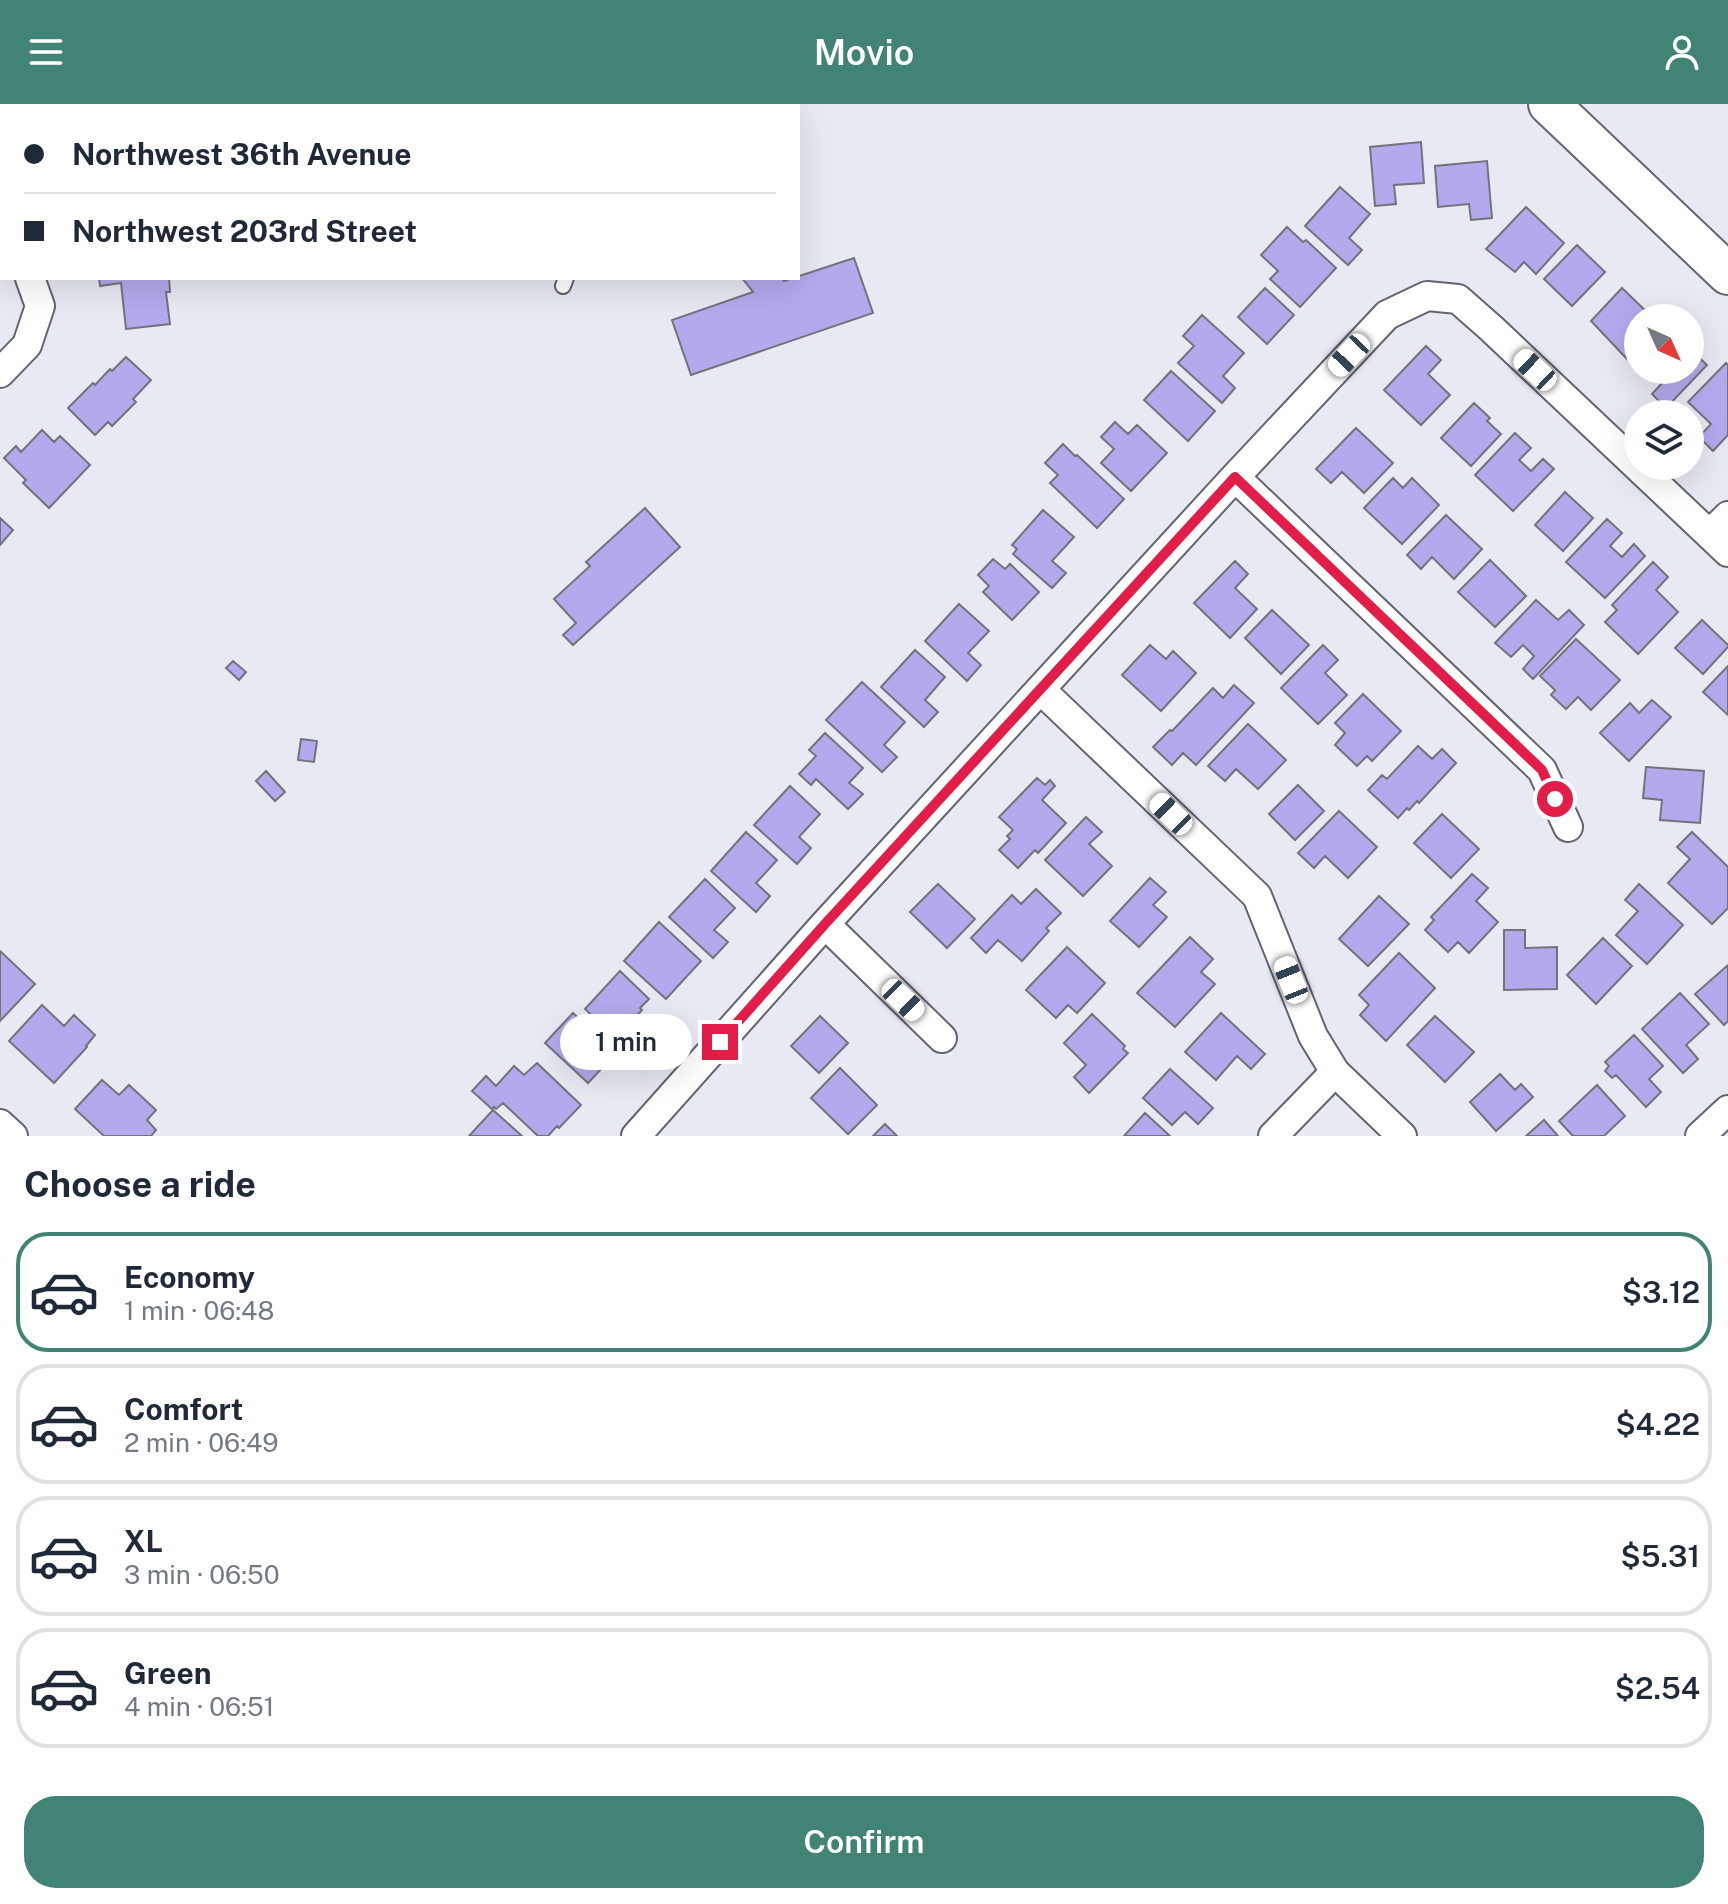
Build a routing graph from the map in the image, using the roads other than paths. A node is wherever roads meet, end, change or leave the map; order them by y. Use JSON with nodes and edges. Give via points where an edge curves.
{"nodes":[{"id":1,"x":1549,"y":104,"type":"edge"},
{"id":2,"x":1728,"y":274,"type":"edge"},
{"id":3,"x":31,"y":280,"type":"edge"},
{"id":4,"x":0,"y":373,"type":"edge"},
{"id":5,"x":1235,"y":477,"type":"junction"},
{"id":6,"x":1722,"y":534,"type":"edge"},
{"id":7,"x":1041,"y":690,"type":"junction"},
{"id":8,"x":1568,"y":827,"type":"dead end"},
{"id":9,"x":825,"y":924,"type":"junction"},
{"id":10,"x":942,"y":1038,"type":"dead end"},
{"id":11,"x":1335,"y":1072,"type":"junction"},
{"id":12,"x":1728,"y":1110,"type":"edge"},
{"id":13,"x":0,"y":1124,"type":"edge"},
{"id":14,"x":13,"y":1136,"type":"edge"},
{"id":15,"x":636,"y":1136,"type":"edge"},
{"id":16,"x":1273,"y":1136,"type":"edge"},
{"id":17,"x":1402,"y":1136,"type":"edge"},
{"id":18,"x":1700,"y":1136,"type":"edge"}],
"edges":[{"from":1,"to":2,"type":"main road"},
{"from":3,"to":4,"type":"street","via":[[40,306],[27,345]]},
{"from":5,"to":6,"type":"street","via":[[1387,315],[1427,296],[1458,299]]},
{"from":5,"to":7,"type":"street"},
{"from":5,"to":8,"type":"street","via":[[1542,770]]},
{"from":7,"to":9,"type":"street"},
{"from":7,"to":11,"type":"street","via":[[1257,896],[1313,1036]]},
{"from":9,"to":10,"type":"street"},
{"from":9,"to":15,"type":"street"},
{"from":11,"to":16,"type":"street"},
{"from":11,"to":17,"type":"street"},
{"from":12,"to":18,"type":"street"},
{"from":13,"to":14,"type":"street"}]}
